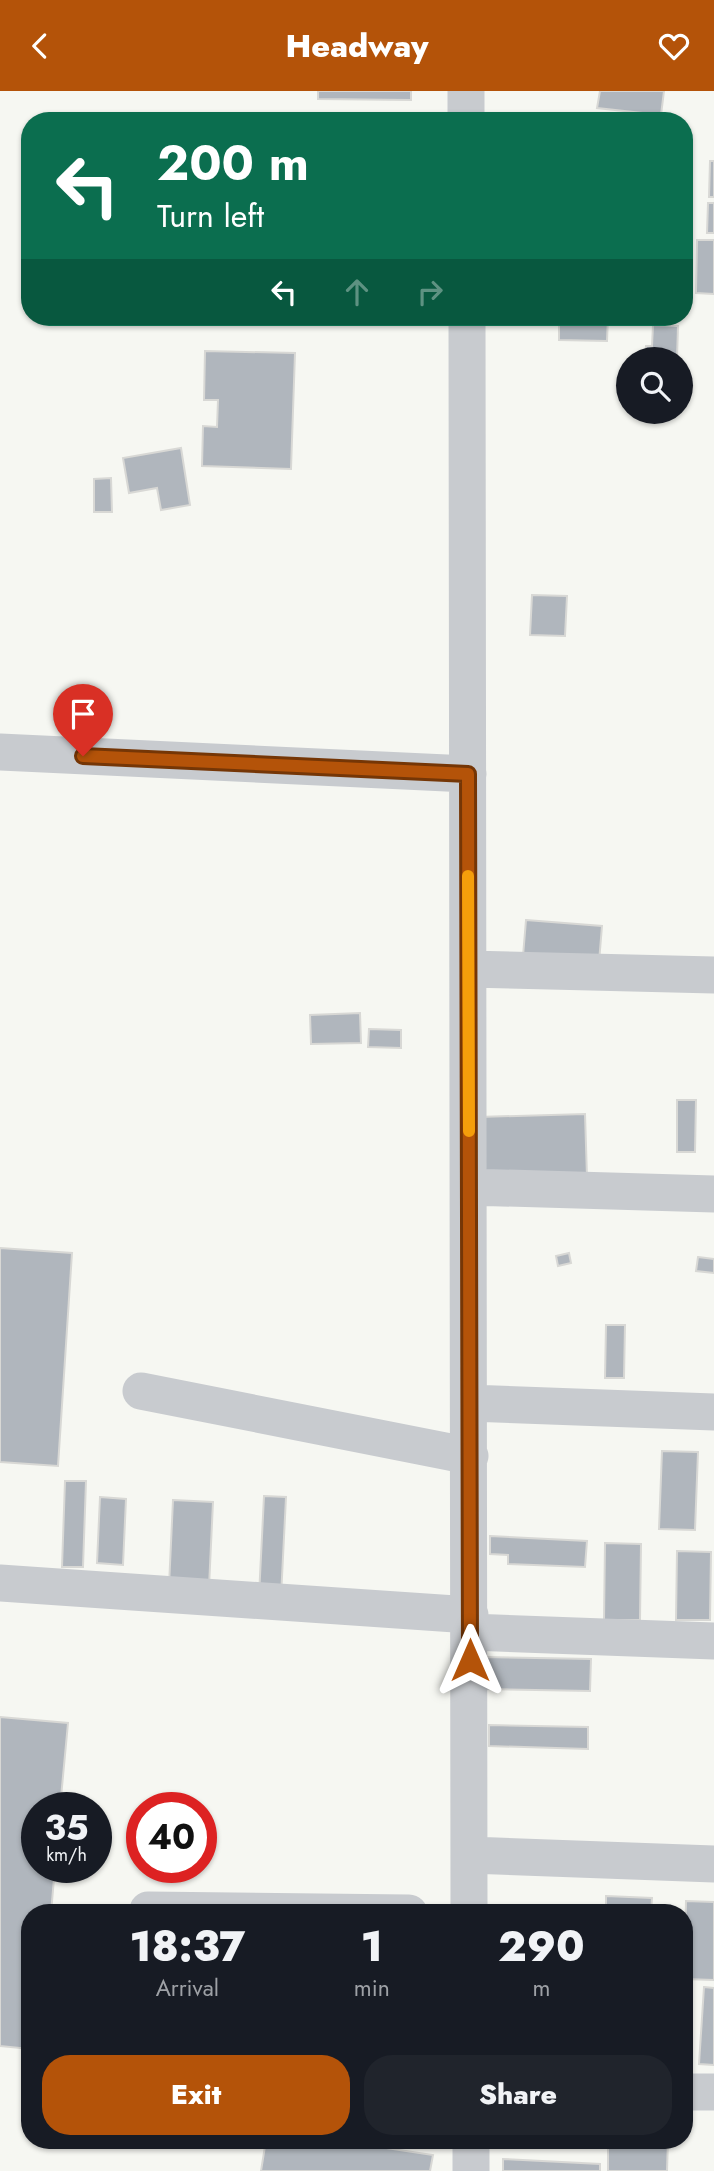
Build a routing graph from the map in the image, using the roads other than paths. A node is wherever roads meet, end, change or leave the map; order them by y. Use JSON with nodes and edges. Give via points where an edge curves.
{"nodes":[{"id":1,"x":466,"y":91,"type":"edge"},
{"id":2,"x":466,"y":112,"type":"edge"},
{"id":3,"x":467,"y":326,"type":"edge"},
{"id":4,"x":0,"y":752,"type":"edge"},
{"id":5,"x":468,"y":774,"type":"junction"},
{"id":6,"x":468,"y":969,"type":"junction"},
{"id":7,"x":714,"y":975,"type":"edge"},
{"id":8,"x":469,"y":1187,"type":"junction"},
{"id":9,"x":714,"y":1194,"type":"edge"},
{"id":10,"x":141,"y":1391,"type":"dead end"},
{"id":11,"x":469,"y":1403,"type":"junction"},
{"id":12,"x":714,"y":1412,"type":"edge"},
{"id":13,"x":470,"y":1456,"type":"junction"},
{"id":14,"x":0,"y":1583,"type":"edge"},
{"id":15,"x":470,"y":1624,"type":"junction"},
{"id":16,"x":714,"y":1641,"type":"edge"},
{"id":17,"x":470,"y":1855,"type":"junction"},
{"id":18,"x":714,"y":1864,"type":"edge"},
{"id":19,"x":469,"y":1904,"type":"edge"},
{"id":20,"x":693,"y":2091,"type":"edge"},
{"id":21,"x":714,"y":2092,"type":"edge"},
{"id":22,"x":471,"y":2149,"type":"edge"},
{"id":23,"x":471,"y":2171,"type":"edge"}],
"edges":[{"from":1,"to":2,"type":"street"},
{"from":3,"to":5,"type":"street"},
{"from":4,"to":5,"type":"street"},
{"from":5,"to":6,"type":"street"},
{"from":6,"to":7,"type":"street"},
{"from":6,"to":8,"type":"street"},
{"from":8,"to":9,"type":"street"},
{"from":8,"to":11,"type":"street"},
{"from":10,"to":13,"type":"street"},
{"from":11,"to":12,"type":"street"},
{"from":11,"to":13,"type":"street"},
{"from":13,"to":15,"type":"street"},
{"from":14,"to":15,"type":"street"},
{"from":15,"to":16,"type":"street"},
{"from":15,"to":17,"type":"street"},
{"from":17,"to":18,"type":"street"},
{"from":17,"to":19,"type":"street"},
{"from":20,"to":21,"type":"street"},
{"from":22,"to":23,"type":"street"}]}
